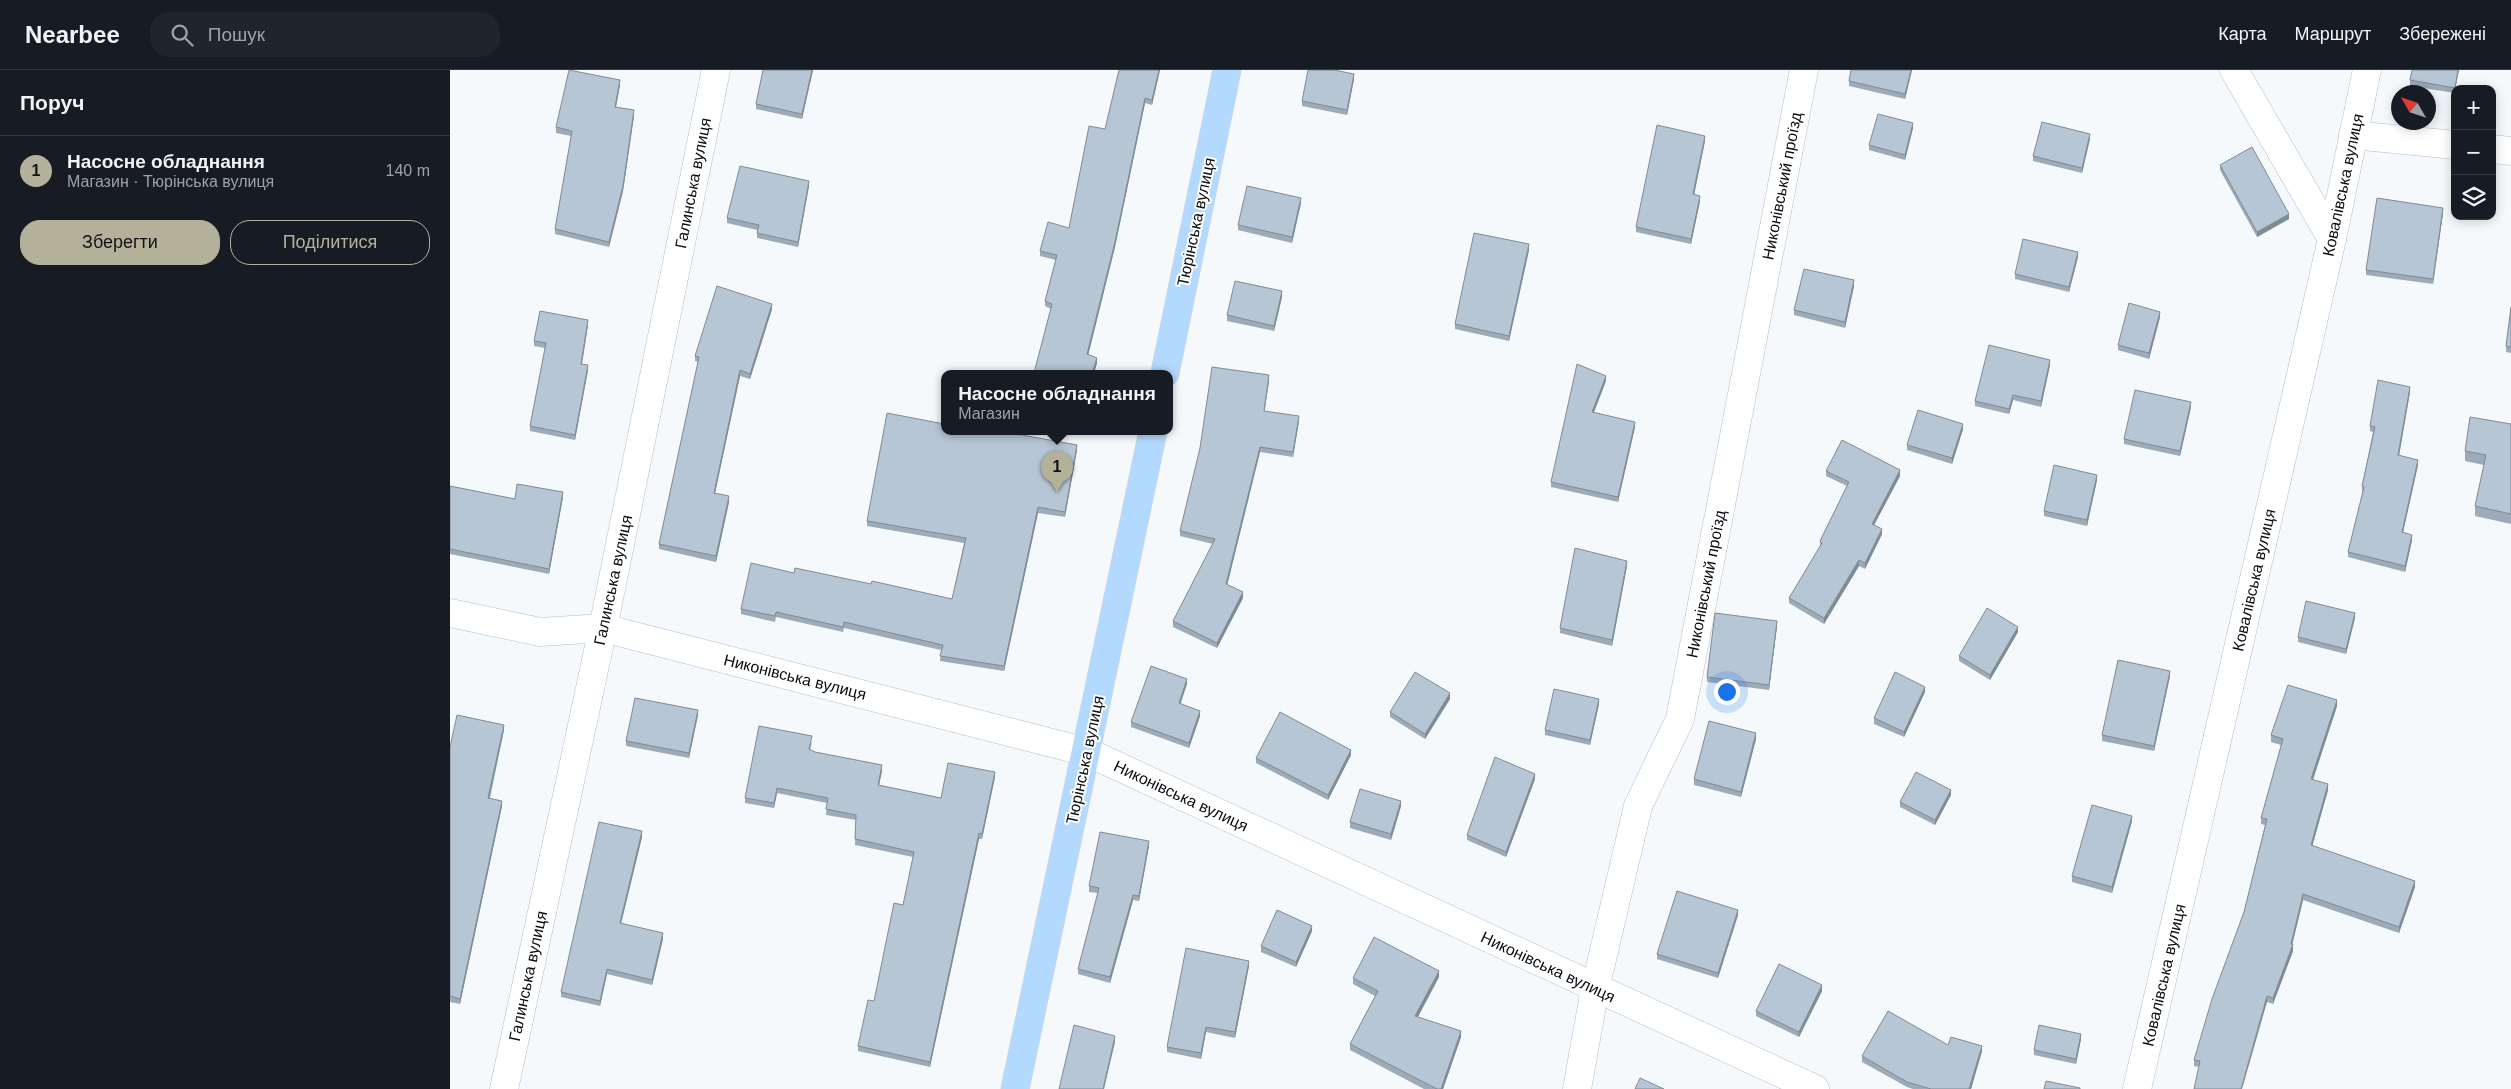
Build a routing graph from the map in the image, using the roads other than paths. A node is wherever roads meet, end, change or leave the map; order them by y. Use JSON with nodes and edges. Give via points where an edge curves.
{"nodes":[{"id":1,"x":716,"y":70,"type":"edge"},
{"id":2,"x":1227,"y":70,"type":"edge"},
{"id":3,"x":1804,"y":70,"type":"edge"},
{"id":4,"x":2234,"y":70,"type":"edge"},
{"id":5,"x":2367,"y":70,"type":"edge"},
{"id":6,"x":2353,"y":135,"type":"junction"},
{"id":7,"x":2451,"y":145,"type":"edge"},
{"id":8,"x":2496,"y":149,"type":"edge"},
{"id":9,"x":2511,"y":151,"type":"edge"},
{"id":10,"x":2332,"y":239,"type":"junction"},
{"id":11,"x":1166,"y":370,"type":"edge"},
{"id":12,"x":1152,"y":435,"type":"edge"},
{"id":13,"x":450,"y":613,"type":"edge"},
{"id":14,"x":603,"y":628,"type":"junction"},
{"id":15,"x":1087,"y":752,"type":"junction"},
{"id":16,"x":1595,"y":989,"type":"junction"},
{"id":17,"x":504,"y":1089,"type":"edge"},
{"id":18,"x":1015,"y":1089,"type":"edge"},
{"id":19,"x":1576,"y":1089,"type":"edge"},
{"id":20,"x":1814,"y":1089,"type":"edge"},
{"id":21,"x":2138,"y":1089,"type":"edge"}],
"edges":[{"from":1,"to":14,"type":"street","name":"Галинська вулиця"},
{"from":2,"to":11,"type":"main road","name":"Тюрінська вулиця"},
{"from":3,"to":16,"type":"street","name":"Никонівський проїзд","via":[[1680,719],[1638,806]]},
{"from":4,"to":10,"type":"street"},
{"from":5,"to":6,"type":"street","name":"Ковалівська вулиця"},
{"from":6,"to":7,"type":"street"},
{"from":6,"to":10,"type":"street","name":"Ковалівська вулиця"},
{"from":8,"to":9,"type":"street"},
{"from":10,"to":21,"type":"street","name":"Ковалівська вулиця"},
{"from":12,"to":15,"type":"main road","name":"Тюрінська вулиця"},
{"from":13,"to":14,"type":"street","name":"Никонівська вулиця","via":[[540,632]]},
{"from":14,"to":15,"type":"street","name":"Никонівська вулиця"},
{"from":14,"to":17,"type":"street","name":"Галинська вулиця"},
{"from":15,"to":16,"type":"street","name":"Никонівська вулиця"},
{"from":15,"to":18,"type":"main road","name":"Тюрінська вулиця"},
{"from":16,"to":19,"type":"street","name":"Никонівський проїзд"},
{"from":16,"to":20,"type":"street","name":"Никонівська вулиця"}]}
